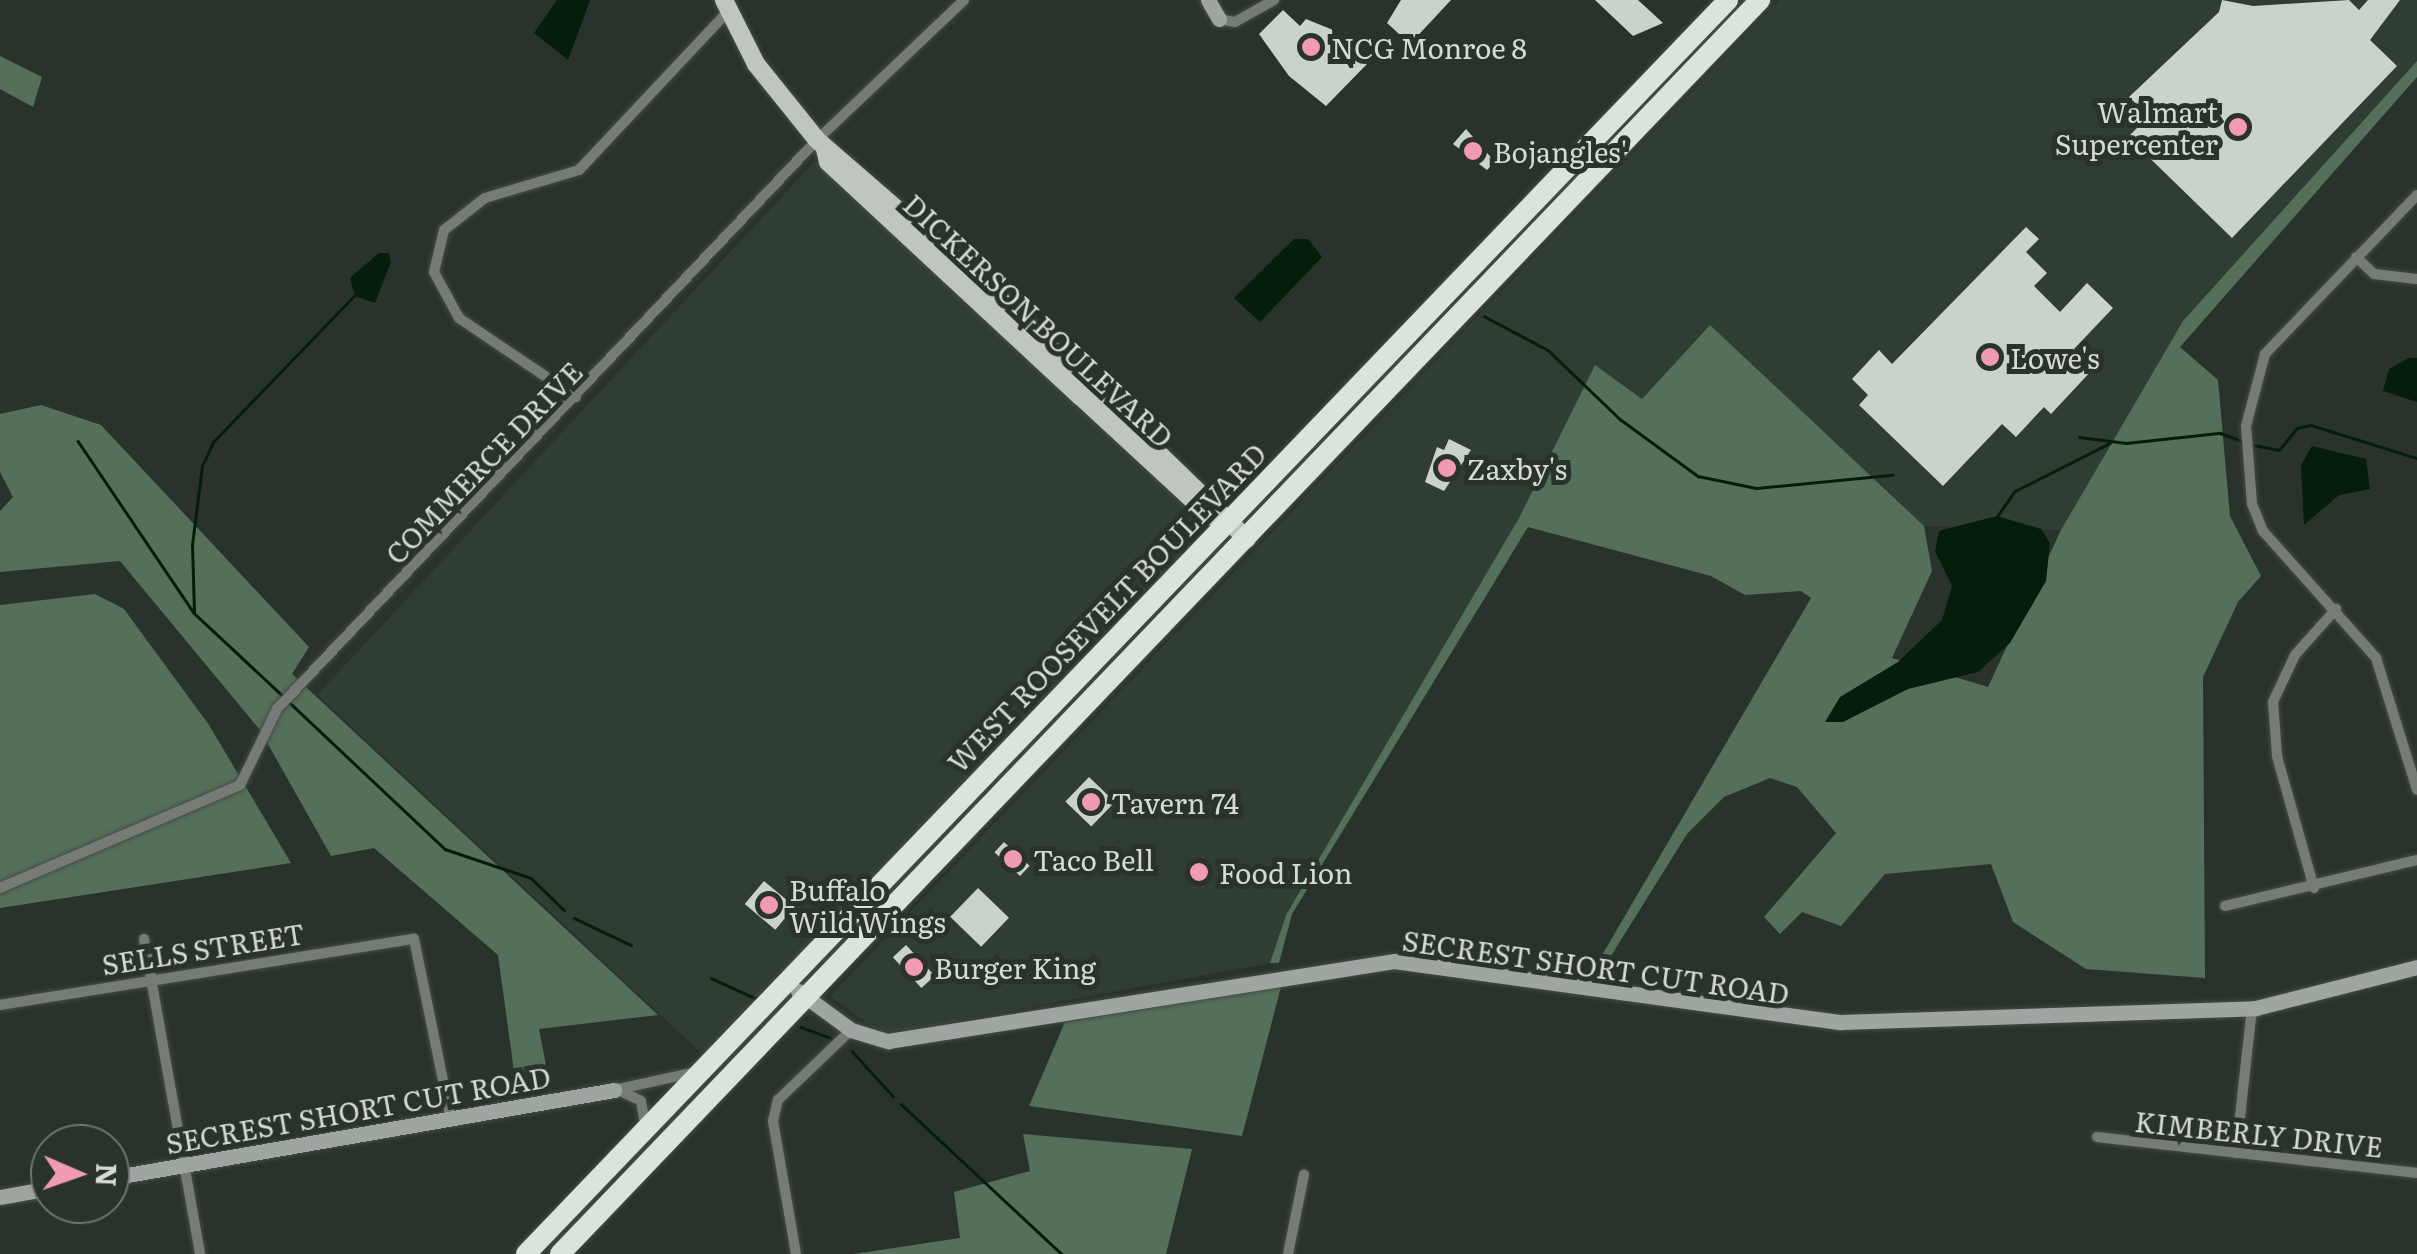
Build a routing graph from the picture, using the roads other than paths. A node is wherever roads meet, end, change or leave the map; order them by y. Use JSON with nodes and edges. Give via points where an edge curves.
{"nodes":[{"id":1,"x":964,"y":0,"type":"edge"},
{"id":2,"x":1208,"y":0,"type":"edge"},
{"id":3,"x":1274,"y":0,"type":"edge"},
{"id":4,"x":1760,"y":0,"type":"edge"},
{"id":5,"x":1726,"y":1,"type":"edge"},
{"id":6,"x":726,"y":5,"type":"edge"},
{"id":7,"x":1219,"y":19,"type":"joint"},
{"id":8,"x":1741,"y":19,"type":"junction"},
{"id":9,"x":821,"y":144,"type":"junction"},
{"id":10,"x":1550,"y":184,"type":"junction"},
{"id":11,"x":2417,"y":195,"type":"edge"},
{"id":12,"x":2356,"y":257,"type":"junction"},
{"id":13,"x":2417,"y":280,"type":"edge"},
{"id":14,"x":1478,"y":297,"type":"junction"},
{"id":15,"x":1026,"y":345,"type":"junction"},
{"id":16,"x":1078,"y":378,"type":"junction"},
{"id":17,"x":576,"y":398,"type":"junction"},
{"id":18,"x":1226,"y":521,"type":"junction"},
{"id":19,"x":1247,"y":539,"type":"junction"},
{"id":20,"x":2336,"y":609,"type":"junction"},
{"id":21,"x":2417,"y":790,"type":"edge"},
{"id":22,"x":2417,"y":860,"type":"edge"},
{"id":23,"x":0,"y":888,"type":"edge"},
{"id":24,"x":2314,"y":888,"type":"junction"},
{"id":25,"x":2225,"y":906,"type":"dead end"},
{"id":26,"x":144,"y":940,"type":"dead end"},
{"id":27,"x":2417,"y":967,"type":"edge"},
{"id":28,"x":151,"y":979,"type":"junction"},
{"id":29,"x":788,"y":981,"type":"junction"},
{"id":30,"x":808,"y":1001,"type":"junction"},
{"id":31,"x":0,"y":1006,"type":"edge"},
{"id":32,"x":2252,"y":1009,"type":"junction"},
{"id":33,"x":851,"y":1030,"type":"junction"},
{"id":34,"x":702,"y":1069,"type":"junction"},
{"id":35,"x":614,"y":1090,"type":"junction"},
{"id":36,"x":451,"y":1119,"type":"junction"},
{"id":37,"x":645,"y":1128,"type":"junction"},
{"id":38,"x":2097,"y":1137,"type":"dead end"},
{"id":39,"x":2236,"y":1153,"type":"junction"},
{"id":40,"x":182,"y":1164,"type":"junction"},
{"id":41,"x":2417,"y":1173,"type":"edge"},
{"id":42,"x":130,"y":1174,"type":"edge"},
{"id":43,"x":1304,"y":1175,"type":"dead end"},
{"id":44,"x":30,"y":1192,"type":"edge"},
{"id":45,"x":0,"y":1197,"type":"edge"},
{"id":46,"x":200,"y":1254,"type":"edge"},
{"id":47,"x":526,"y":1254,"type":"edge"},
{"id":48,"x":560,"y":1254,"type":"edge"},
{"id":49,"x":796,"y":1254,"type":"edge"},
{"id":50,"x":1288,"y":1254,"type":"edge"}],
"edges":[{"from":1,"to":9,"type":"street","name":"COMMERCE DRIVE"},
{"from":2,"to":7,"type":"main road"},
{"from":3,"to":7,"type":"street","via":[[1235,22]]},
{"from":4,"to":8,"type":"highway","name":"WEST ROOSEVELT BOULEVARD"},
{"from":5,"to":8,"type":"street"},
{"from":5,"to":10,"type":"highway","name":"WEST ROOSEVELT BOULEVARD"},
{"from":6,"to":9,"type":"main road","name":"DICKERSON BOULEVARD","via":[[756,64]]},
{"from":6,"to":17,"type":"street","via":[[579,170],[485,198],[444,230],[434,272],[460,318]]},
{"from":8,"to":14,"type":"highway","name":"WEST ROOSEVELT BOULEVARD"},
{"from":9,"to":15,"type":"main road","name":"DICKERSON BOULEVARD","via":[[828,162]]},
{"from":9,"to":16,"type":"main road","name":"DICKERSON BOULEVARD","via":[[856,167]]},
{"from":9,"to":17,"type":"street","name":"COMMERCE DRIVE"},
{"from":10,"to":14,"type":"highway","via":[[1553,201]]},
{"from":10,"to":18,"type":"highway","name":"WEST ROOSEVELT BOULEVARD"},
{"from":11,"to":12,"type":"street"},
{"from":12,"to":13,"type":"street","via":[[2374,274]]},
{"from":12,"to":20,"type":"street","via":[[2264,354],[2246,426],[2252,504],[2263,531]]},
{"from":14,"to":19,"type":"highway","name":"WEST ROOSEVELT BOULEVARD"},
{"from":15,"to":16,"type":"main road"},
{"from":15,"to":18,"type":"main road","name":"DICKERSON BOULEVARD","via":[[1210,516]]},
{"from":16,"to":18,"type":"main road","name":"DICKERSON BOULEVARD"},
{"from":17,"to":23,"type":"street","name":"COMMERCE DRIVE","via":[[277,709],[240,785]]},
{"from":18,"to":19,"type":"main road","name":"DICKERSON BOULEVARD"},
{"from":18,"to":29,"type":"highway","name":"WEST ROOSEVELT BOULEVARD"},
{"from":19,"to":30,"type":"highway","name":"WEST ROOSEVELT BOULEVARD"},
{"from":20,"to":21,"type":"street","via":[[2376,658]]},
{"from":20,"to":24,"type":"street","via":[[2295,655],[2272,702],[2278,756]]},
{"from":22,"to":24,"type":"street"},
{"from":24,"to":25,"type":"street"},
{"from":26,"to":28,"type":"street"},
{"from":27,"to":32,"type":"main road","name":"SECREST SHORT CUT ROAD"},
{"from":28,"to":31,"type":"street","name":"SELLS STREET"},
{"from":28,"to":36,"type":"street","name":"SELLS STREET","via":[[414,939]]},
{"from":28,"to":40,"type":"street"},
{"from":29,"to":30,"type":"main road","name":"SECREST SHORT CUT ROAD"},
{"from":29,"to":34,"type":"highway","name":"WEST ROOSEVELT BOULEVARD"},
{"from":30,"to":33,"type":"main road","name":"SECREST SHORT CUT ROAD"},
{"from":30,"to":48,"type":"highway","name":"WEST ROOSEVELT BOULEVARD","via":[[698,1104]]},
{"from":32,"to":33,"type":"main road","name":"SECREST SHORT CUT ROAD","via":[[1841,1022],[1394,961],[948,1036],[888,1041]]},
{"from":32,"to":39,"type":"street"},
{"from":33,"to":49,"type":"street","via":[[778,1100],[772,1121]]},
{"from":34,"to":35,"type":"street","name":"SECREST SHORT CUT ROAD"},
{"from":34,"to":37,"type":"highway","name":"WEST ROOSEVELT BOULEVARD"},
{"from":35,"to":36,"type":"main road","name":"SECREST SHORT CUT ROAD"},
{"from":35,"to":37,"type":"street","via":[[641,1101]]},
{"from":36,"to":40,"type":"main road","name":"SECREST SHORT CUT ROAD"},
{"from":37,"to":47,"type":"highway","name":"WEST ROOSEVELT BOULEVARD"},
{"from":38,"to":39,"type":"street","name":"KIMBERLY DRIVE"},
{"from":39,"to":41,"type":"street","name":"KIMBERLY DRIVE"},
{"from":40,"to":42,"type":"main road","name":"SECREST SHORT CUT ROAD"},
{"from":40,"to":46,"type":"street"},
{"from":43,"to":50,"type":"street"},
{"from":44,"to":45,"type":"main road"}]}
